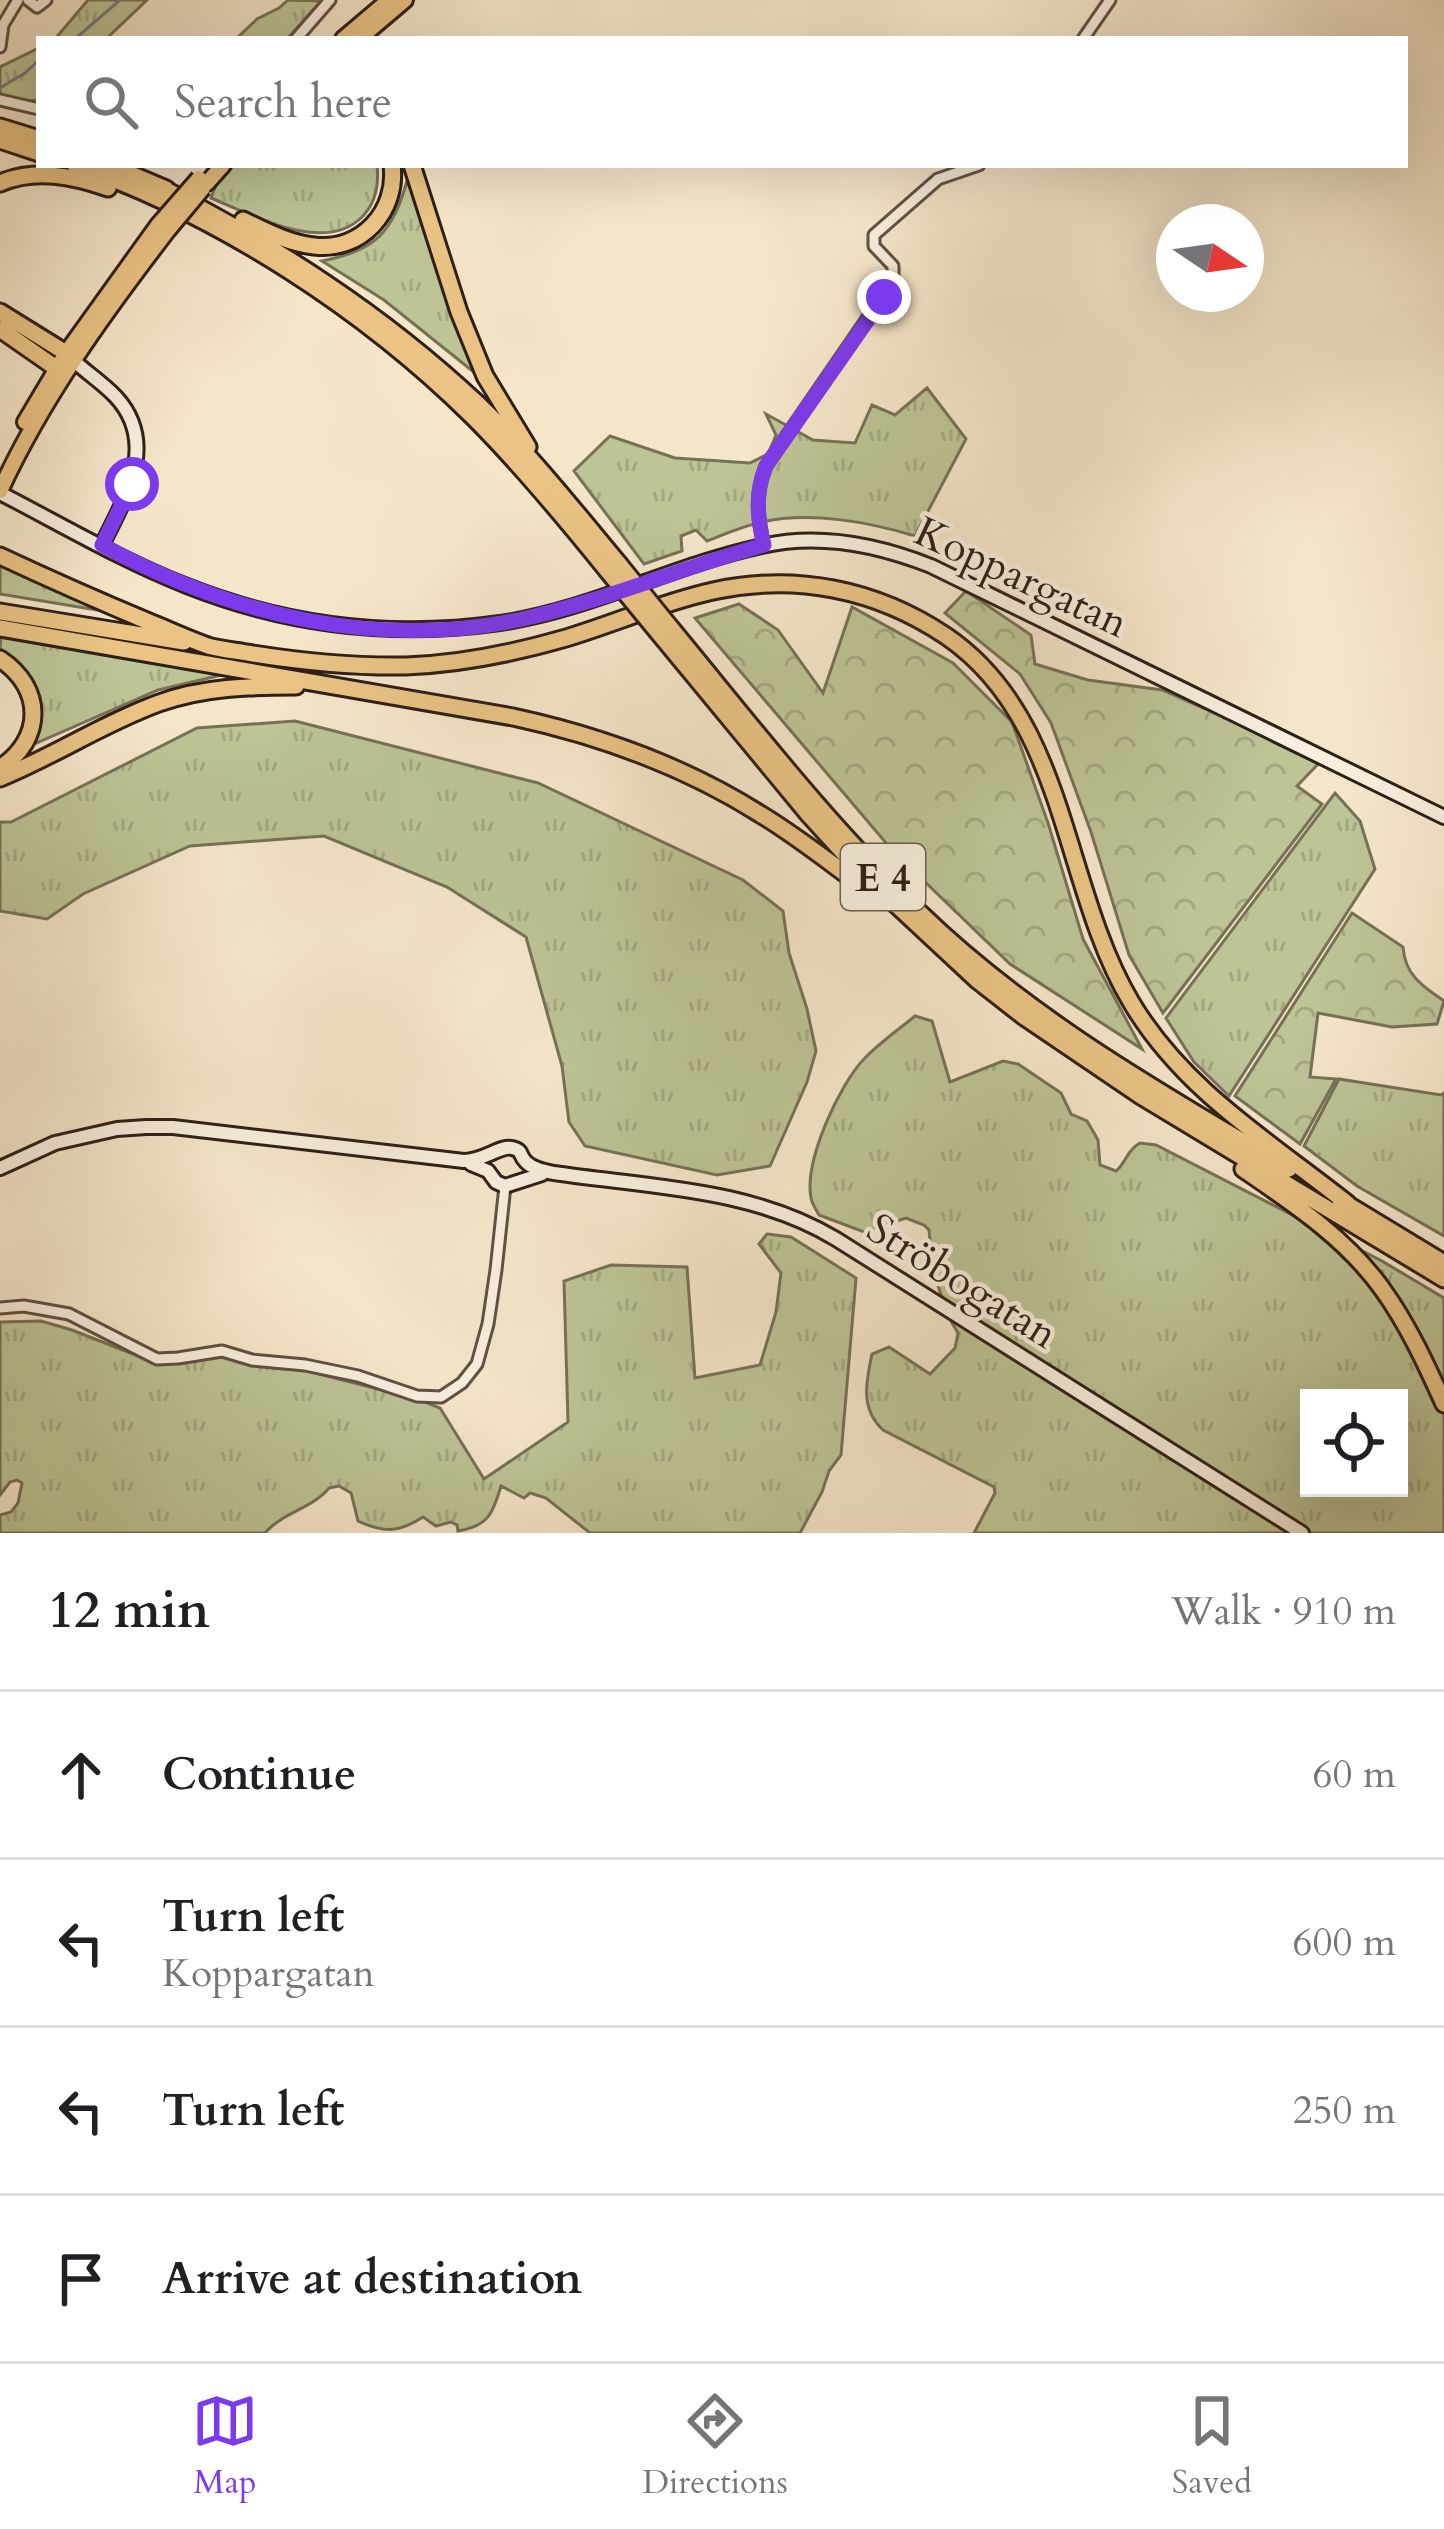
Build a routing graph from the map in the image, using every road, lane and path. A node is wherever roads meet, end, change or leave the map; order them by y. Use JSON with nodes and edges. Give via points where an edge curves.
{"nodes":[{"id":1,"x":18,"y":0,"type":"edge"},
{"id":2,"x":28,"y":0,"type":"edge"},
{"id":3,"x":46,"y":0,"type":"edge"},
{"id":4,"x":330,"y":0,"type":"edge"},
{"id":5,"x":389,"y":0,"type":"edge"},
{"id":6,"x":405,"y":0,"type":"edge"},
{"id":7,"x":1110,"y":0,"type":"edge"},
{"id":8,"x":299,"y":36,"type":"edge"},
{"id":9,"x":347,"y":36,"type":"edge"},
{"id":10,"x":363,"y":36,"type":"edge"},
{"id":11,"x":1085,"y":36,"type":"edge"},
{"id":12,"x":0,"y":46,"type":"edge"},
{"id":13,"x":0,"y":100,"type":"edge"},
{"id":14,"x":36,"y":108,"type":"edge"},
{"id":15,"x":0,"y":127,"type":"edge"},
{"id":16,"x":36,"y":139,"type":"edge"},
{"id":17,"x":0,"y":140,"type":"edge"},
{"id":18,"x":36,"y":152,"type":"edge"},
{"id":19,"x":82,"y":168,"type":"edge"},
{"id":20,"x":116,"y":168,"type":"edge"},
{"id":21,"x":210,"y":168,"type":"edge"},
{"id":22,"x":220,"y":168,"type":"edge"},
{"id":23,"x":392,"y":168,"type":"edge"},
{"id":24,"x":413,"y":168,"type":"edge"},
{"id":25,"x":970,"y":168,"type":"edge"},
{"id":26,"x":203,"y":181,"type":"junction"},
{"id":27,"x":0,"y":183,"type":"edge"},
{"id":28,"x":158,"y":186,"type":"junction"},
{"id":29,"x":218,"y":231,"type":"junction"},
{"id":30,"x":0,"y":312,"type":"edge"},
{"id":31,"x":0,"y":329,"type":"edge"},
{"id":32,"x":65,"y":363,"type":"junction"},
{"id":33,"x":6,"y":464,"type":"edge"},
{"id":34,"x":556,"y":489,"type":"junction"},
{"id":35,"x":0,"y":492,"type":"edge"},
{"id":36,"x":102,"y":545,"type":"junction"},
{"id":37,"x":764,"y":545,"type":"junction"},
{"id":38,"x":0,"y":556,"type":"edge"},
{"id":39,"x":613,"y":567,"type":"junction"},
{"id":40,"x":0,"y":612,"type":"edge"},
{"id":41,"x":0,"y":628,"type":"edge"},
{"id":42,"x":664,"y":629,"type":"junction"},
{"id":43,"x":211,"y":647,"type":"junction"},
{"id":44,"x":0,"y":659,"type":"edge"},
{"id":45,"x":345,"y":687,"type":"junction"},
{"id":46,"x":0,"y":768,"type":"edge"},
{"id":47,"x":0,"y":778,"type":"edge"},
{"id":48,"x":1444,"y":817,"type":"edge"},
{"id":49,"x":920,"y":927,"type":"junction"},
{"id":50,"x":1204,"y":1135,"type":"junction"},
{"id":51,"x":491,"y":1155,"type":"junction"},
{"id":52,"x":464,"y":1161,"type":"junction"},
{"id":53,"x":525,"y":1162,"type":"junction"},
{"id":54,"x":0,"y":1168,"type":"edge"},
{"id":55,"x":488,"y":1171,"type":"junction"},
{"id":56,"x":554,"y":1173,"type":"junction"},
{"id":57,"x":521,"y":1180,"type":"junction"},
{"id":58,"x":505,"y":1186,"type":"junction"},
{"id":59,"x":1348,"y":1204,"type":"junction"},
{"id":60,"x":1444,"y":1263,"type":"edge"},
{"id":61,"x":1444,"y":1279,"type":"edge"},
{"id":62,"x":0,"y":1308,"type":"edge"},
{"id":63,"x":1444,"y":1404,"type":"edge"},
{"id":64,"x":1302,"y":1533,"type":"edge"}],
"edges":[{"from":1,"to":12,"type":"street"},
{"from":2,"to":3,"type":"street","via":[[38,7]]},
{"from":4,"to":8,"type":"street"},
{"from":5,"to":9,"type":"main road"},
{"from":6,"to":10,"type":"main road"},
{"from":7,"to":11,"type":"street"},
{"from":13,"to":14,"type":"street"},
{"from":15,"to":16,"type":"highway"},
{"from":17,"to":18,"type":"highway"},
{"from":19,"to":29,"type":"highway","number":"E 4"},
{"from":20,"to":28,"type":"highway","number":"E 4"},
{"from":21,"to":26,"type":"main road"},
{"from":22,"to":26,"type":"main road"},
{"from":23,"to":28,"type":"highway","via":[[392,192],[375,225],[337,246],[281,238]]},
{"from":24,"to":34,"type":"highway","via":[[485,376]]},
{"from":25,"to":37,"type":"street","via":[[938,178],[874,235],[893,281],[766,466],[758,491]]},
{"from":26,"to":32,"type":"main road","bridge":true},
{"from":27,"to":29,"type":"highway","via":[[34,174],[91,182]]},
{"from":28,"to":34,"type":"highway","number":"E 4","via":[[360,306],[481,407]]},
{"from":29,"to":39,"type":"highway","number":"E 4","via":[[410,359]]},
{"from":30,"to":32,"type":"highway"},
{"from":31,"to":32,"type":"highway"},
{"from":32,"to":33,"type":"main road"},
{"from":32,"to":36,"type":"street","via":[[115,396],[137,439],[132,484]]},
{"from":33,"to":35,"type":"main road"},
{"from":34,"to":39,"type":"highway","number":"E 4"},
{"from":35,"to":36,"type":"street","name":"Koppargatan"},
{"from":36,"to":37,"type":"street","name":"Koppargatan","via":[[254,609],[409,630],[524,618]]},
{"from":37,"to":48,"type":"street","name":"Koppargatan","via":[[853,544],[931,566]]},
{"from":38,"to":43,"type":"highway"},
{"from":39,"to":42,"type":"highway","number":"E 4","bridge":true},
{"from":40,"to":43,"type":"highway"},
{"from":41,"to":45,"type":"highway"},
{"from":42,"to":49,"type":"highway","number":"E 4","via":[[809,815]]},
{"from":42,"to":59,"type":"highway","number":"E 4","via":[[869,863],[981,967],[1095,1052]]},
{"from":43,"to":59,"type":"highway","via":[[332,664],[423,665],[519,651],[750,584],[823,586],[893,605],[978,662],[1022,720],[1108,952],[1153,1035],[1213,1101]]},
{"from":44,"to":46,"type":"highway","via":[[20,678],[33,716],[28,740]]},
{"from":45,"to":47,"type":"highway","via":[[234,687],[173,699]]},
{"from":45,"to":49,"type":"highway","via":[[555,727],[678,769],[772,822]]},
{"from":49,"to":50,"type":"highway","number":"E 4","via":[[1023,1016]]},
{"from":50,"to":61,"type":"highway","number":"E 4"},
{"from":50,"to":63,"type":"highway","via":[[1361,1263],[1403,1321]]},
{"from":51,"to":52,"type":"street"},
{"from":51,"to":53,"type":"street","via":[[509,1147]]},
{"from":51,"to":55,"type":"street"},
{"from":52,"to":54,"type":"street","via":[[146,1127],[55,1143]]},
{"from":52,"to":55,"type":"street"},
{"from":53,"to":56,"type":"street","name":"Ströbogatan"},
{"from":53,"to":57,"type":"street"},
{"from":55,"to":58,"type":"street"},
{"from":56,"to":57,"type":"street","name":"Ströbogatan"},
{"from":56,"to":64,"type":"street","name":"Ströbogatan","via":[[750,1202],[807,1221]]},
{"from":57,"to":58,"type":"street"},
{"from":58,"to":62,"type":"street","via":[[477,1364],[442,1397],[222,1351],[157,1359],[69,1314]]},
{"from":59,"to":60,"type":"highway","number":"E 4"}]}
